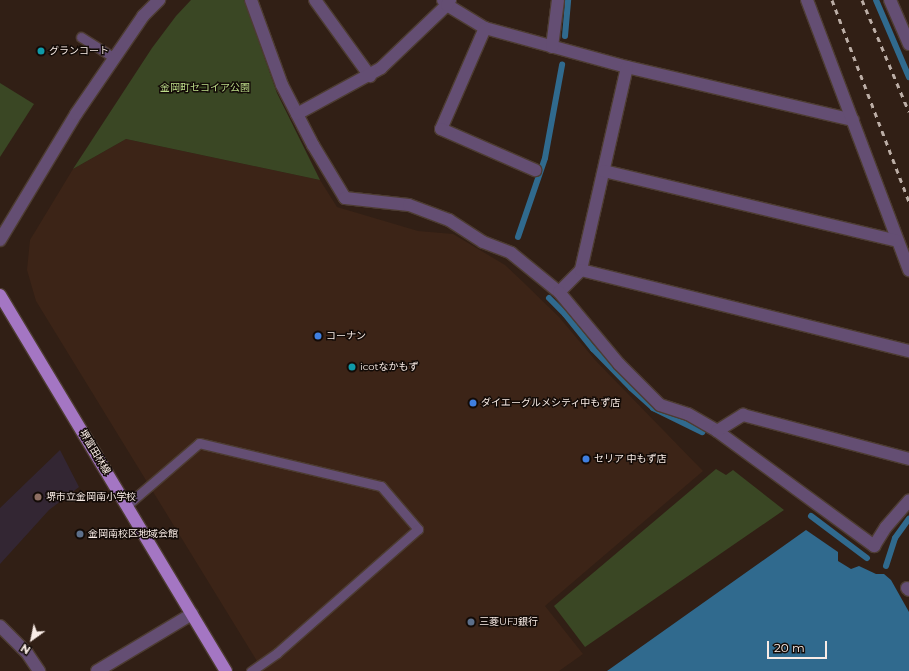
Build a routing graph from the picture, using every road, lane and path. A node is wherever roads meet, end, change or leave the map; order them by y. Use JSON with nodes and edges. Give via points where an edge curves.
{"nodes":[{"id":1,"x":159,"y":0,"type":"edge"},
{"id":2,"x":251,"y":0,"type":"edge"},
{"id":3,"x":315,"y":0,"type":"edge"},
{"id":4,"x":558,"y":0,"type":"edge"},
{"id":5,"x":890,"y":0,"type":"edge"},
{"id":6,"x":804,"y":1,"type":"edge"},
{"id":7,"x":447,"y":2,"type":"edge"},
{"id":8,"x":485,"y":28,"type":"junction"},
{"id":9,"x":80,"y":37,"type":"dead end"},
{"id":10,"x":909,"y":44,"type":"edge"},
{"id":11,"x":552,"y":47,"type":"junction"},
{"id":12,"x":114,"y":58,"type":"junction"},
{"id":13,"x":627,"y":67,"type":"junction"},
{"id":14,"x":370,"y":76,"type":"junction"},
{"id":15,"x":297,"y":114,"type":"junction"},
{"id":16,"x":853,"y":120,"type":"junction"},
{"id":17,"x":535,"y":170,"type":"dead end"},
{"id":18,"x":604,"y":171,"type":"junction"},
{"id":19,"x":0,"y":240,"type":"edge"},
{"id":20,"x":898,"y":241,"type":"junction"},
{"id":21,"x":581,"y":270,"type":"junction"},
{"id":22,"x":909,"y":270,"type":"edge"},
{"id":23,"x":559,"y":292,"type":"junction"},
{"id":24,"x":0,"y":295,"type":"edge"},
{"id":25,"x":909,"y":351,"type":"edge"},
{"id":26,"x":716,"y":431,"type":"junction"},
{"id":27,"x":909,"y":459,"type":"edge"},
{"id":28,"x":909,"y":501,"type":"edge"},
{"id":29,"x":126,"y":505,"type":"junction"},
{"id":30,"x":192,"y":614,"type":"junction"},
{"id":31,"x":0,"y":626,"type":"edge"},
{"id":32,"x":100,"y":670,"type":"edge"},
{"id":33,"x":39,"y":671,"type":"edge"},
{"id":34,"x":226,"y":671,"type":"edge"},
{"id":35,"x":251,"y":671,"type":"edge"}],
"edges":[{"from":1,"to":12,"type":"street","via":[[143,16]]},
{"from":2,"to":15,"type":"street","via":[[282,85]]},
{"from":3,"to":14,"type":"street"},
{"from":4,"to":11,"type":"street"},
{"from":5,"to":10,"type":"street"},
{"from":6,"to":16,"type":"street"},
{"from":7,"to":8,"type":"street"},
{"from":7,"to":14,"type":"street"},
{"from":8,"to":11,"type":"street"},
{"from":8,"to":17,"type":"street","via":[[441,129]]},
{"from":9,"to":12,"type":"lane"},
{"from":11,"to":13,"type":"street"},
{"from":12,"to":19,"type":"street","via":[[76,114]]},
{"from":13,"to":16,"type":"street"},
{"from":13,"to":18,"type":"street"},
{"from":14,"to":15,"type":"street"},
{"from":15,"to":23,"type":"street","via":[[345,198],[409,205],[449,220],[483,242],[511,253]]},
{"from":16,"to":20,"type":"street"},
{"from":18,"to":20,"type":"street"},
{"from":18,"to":21,"type":"street"},
{"from":20,"to":22,"type":"street"},
{"from":21,"to":23,"type":"street"},
{"from":21,"to":25,"type":"street"},
{"from":23,"to":26,"type":"street","via":[[619,364],[660,405],[688,414]]},
{"from":24,"to":29,"type":"main road","name":"堺富田林線"},
{"from":26,"to":27,"type":"street","via":[[743,415]]},
{"from":26,"to":28,"type":"street","via":[[874,546]]},
{"from":29,"to":30,"type":"main road","name":"堺富田林線"},
{"from":29,"to":35,"type":"lane","via":[[199,443],[381,486],[418,529],[277,653]]},
{"from":30,"to":32,"type":"street"},
{"from":30,"to":34,"type":"main road","name":"堺富田林線"},
{"from":31,"to":33,"type":"street","via":[[27,653]]}]}
